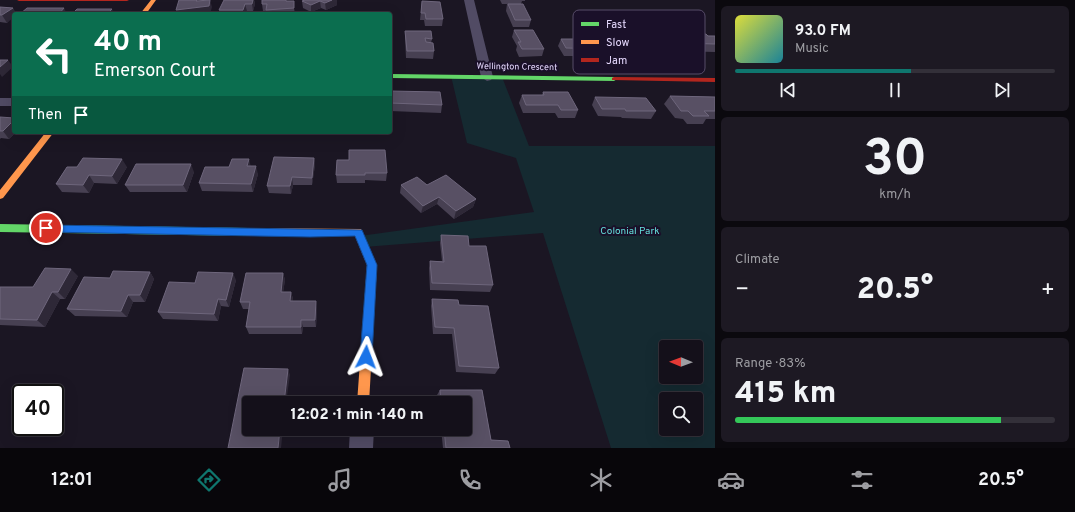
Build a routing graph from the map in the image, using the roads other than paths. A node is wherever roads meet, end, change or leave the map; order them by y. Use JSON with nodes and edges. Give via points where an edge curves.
{"nodes":[{"id":1,"x":19,"y":0,"type":"edge"},
{"id":2,"x":127,"y":0,"type":"edge"},
{"id":3,"x":154,"y":0,"type":"edge"},
{"id":4,"x":468,"y":0,"type":"edge"},
{"id":5,"x":145,"y":12,"type":"edge"},
{"id":6,"x":392,"y":76,"type":"edge"},
{"id":7,"x":487,"y":77,"type":"junction"},
{"id":8,"x":715,"y":80,"type":"edge"},
{"id":9,"x":0,"y":102,"type":"edge"},
{"id":10,"x":12,"y":102,"type":"edge"},
{"id":11,"x":48,"y":134,"type":"edge"},
{"id":12,"x":0,"y":196,"type":"edge"},
{"id":13,"x":0,"y":228,"type":"edge"},
{"id":14,"x":363,"y":396,"type":"edge"},
{"id":15,"x":362,"y":436,"type":"edge"},
{"id":16,"x":361,"y":448,"type":"edge"}],
"edges":[{"from":1,"to":2,"type":"street"},
{"from":3,"to":5,"type":"street"},
{"from":4,"to":7,"type":"street"},
{"from":6,"to":7,"type":"street","name":"Wellington Crescent"},
{"from":7,"to":8,"type":"street","name":"Wellington Crescent"},
{"from":9,"to":10,"type":"street"},
{"from":11,"to":12,"type":"street"},
{"from":13,"to":14,"type":"street","via":[[358,232],[372,265]]},
{"from":15,"to":16,"type":"street"}]}
